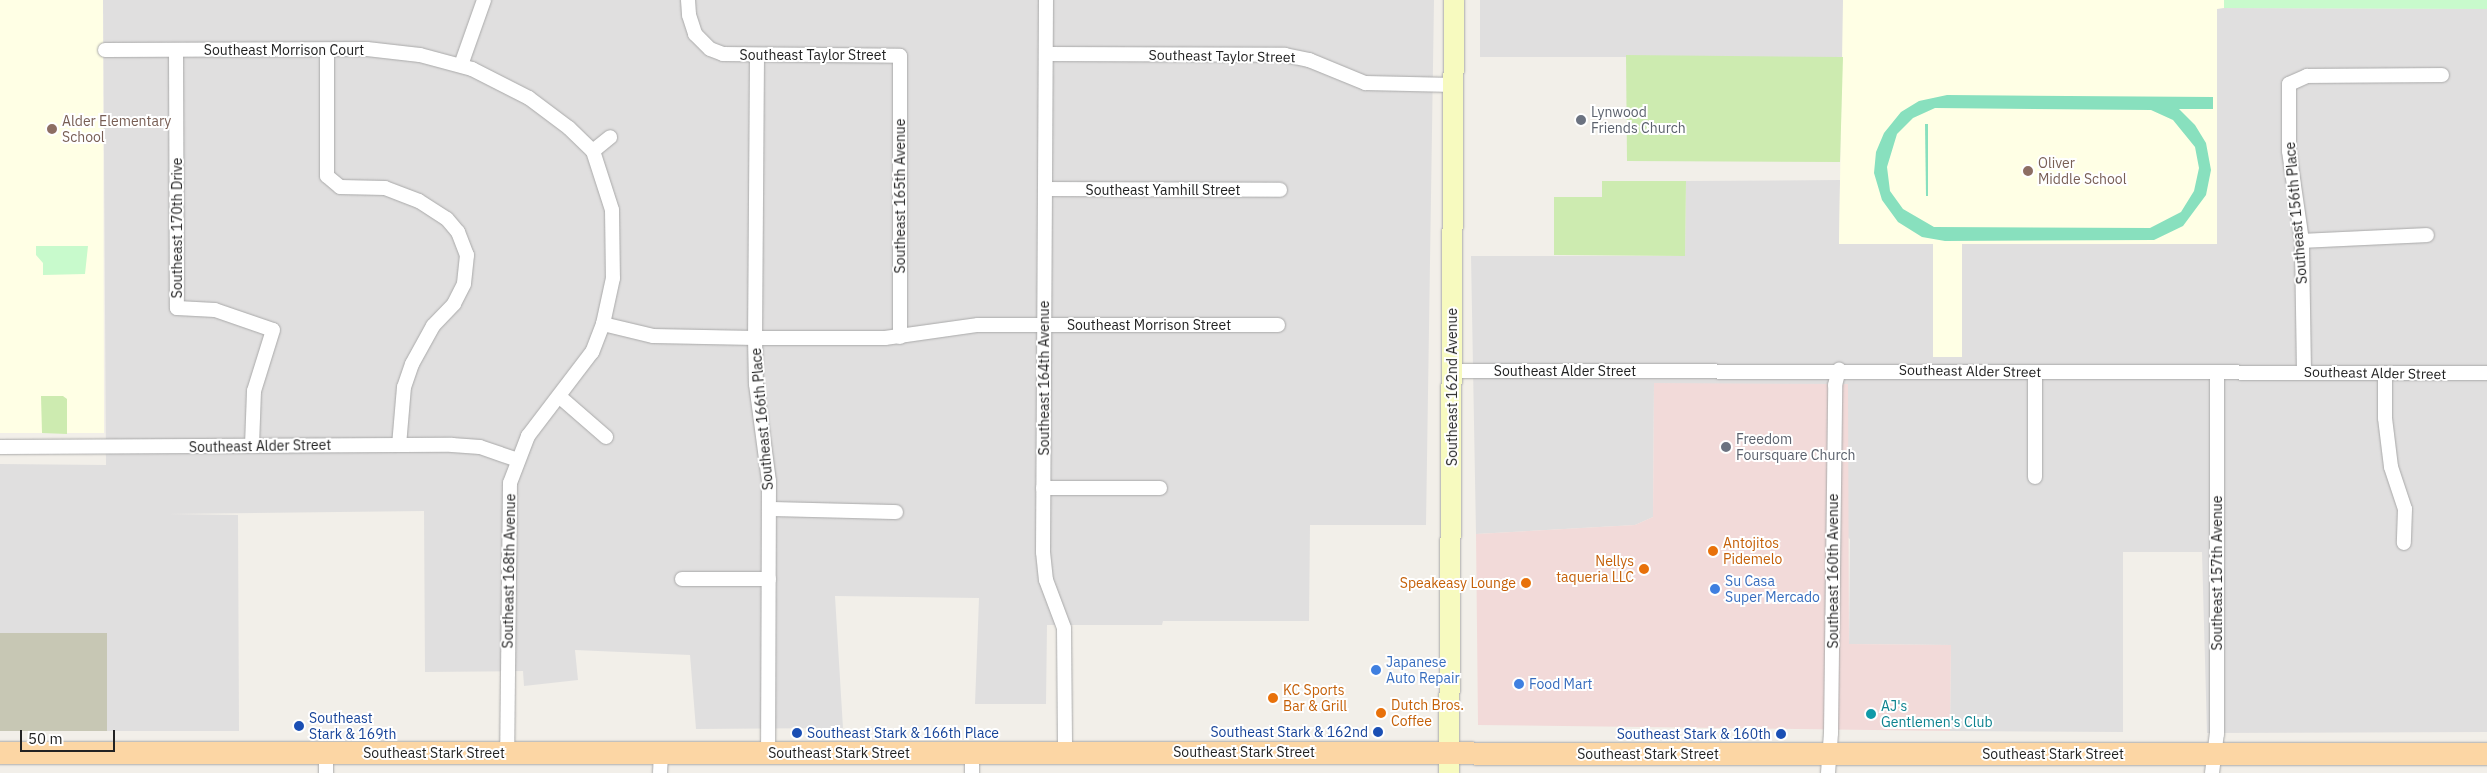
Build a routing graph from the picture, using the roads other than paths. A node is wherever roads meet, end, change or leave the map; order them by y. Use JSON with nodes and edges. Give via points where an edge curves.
{"nodes":[{"id":1,"x":484,"y":0,"type":"edge"},
{"id":2,"x":688,"y":0,"type":"edge"},
{"id":3,"x":1046,"y":0,"type":"edge"},
{"id":4,"x":1454,"y":0,"type":"edge"},
{"id":5,"x":105,"y":50,"type":"dead end"},
{"id":6,"x":176,"y":50,"type":"junction"},
{"id":7,"x":327,"y":50,"type":"junction"},
{"id":8,"x":1046,"y":54,"type":"junction"},
{"id":9,"x":756,"y":56,"type":"junction"},
{"id":10,"x":900,"y":56,"type":"joint"},
{"id":11,"x":461,"y":65,"type":"junction"},
{"id":12,"x":2442,"y":75,"type":"dead end"},
{"id":13,"x":1454,"y":85,"type":"junction"},
{"id":14,"x":610,"y":138,"type":"dead end"},
{"id":15,"x":593,"y":151,"type":"junction"},
{"id":16,"x":1045,"y":190,"type":"junction"},
{"id":17,"x":1280,"y":190,"type":"dead end"},
{"id":18,"x":2427,"y":235,"type":"dead end"},
{"id":19,"x":2302,"y":241,"type":"junction"},
{"id":20,"x":603,"y":324,"type":"junction"},
{"id":21,"x":1044,"y":325,"type":"junction"},
{"id":22,"x":1278,"y":325,"type":"dead end"},
{"id":23,"x":900,"y":337,"type":"junction"},
{"id":24,"x":755,"y":338,"type":"junction"},
{"id":25,"x":1840,"y":370,"type":"junction"},
{"id":26,"x":1452,"y":371,"type":"junction"},
{"id":27,"x":2035,"y":372,"type":"junction"},
{"id":28,"x":2217,"y":372,"type":"junction"},
{"id":29,"x":2304,"y":372,"type":"junction"},
{"id":30,"x":2385,"y":373,"type":"junction"},
{"id":31,"x":2487,"y":373,"type":"edge"},
{"id":32,"x":560,"y":397,"type":"junction"},
{"id":33,"x":606,"y":437,"type":"dead end"},
{"id":34,"x":252,"y":445,"type":"junction"},
{"id":35,"x":399,"y":445,"type":"junction"},
{"id":36,"x":0,"y":447,"type":"edge"},
{"id":37,"x":517,"y":460,"type":"junction"},
{"id":38,"x":2035,"y":477,"type":"dead end"},
{"id":39,"x":1043,"y":488,"type":"junction"},
{"id":40,"x":1160,"y":488,"type":"dead end"},
{"id":41,"x":769,"y":510,"type":"junction"},
{"id":42,"x":896,"y":512,"type":"dead end"},
{"id":43,"x":2404,"y":543,"type":"dead end"},
{"id":44,"x":682,"y":579,"type":"dead end"},
{"id":45,"x":769,"y":579,"type":"junction"},
{"id":46,"x":0,"y":753,"type":"edge"},
{"id":47,"x":507,"y":753,"type":"junction"},
{"id":48,"x":768,"y":753,"type":"junction"},
{"id":49,"x":1065,"y":753,"type":"junction"},
{"id":50,"x":2487,"y":754,"type":"edge"},
{"id":51,"x":326,"y":763,"type":"edge"},
{"id":52,"x":661,"y":763,"type":"edge"},
{"id":53,"x":1450,"y":763,"type":"edge"},
{"id":54,"x":1828,"y":763,"type":"edge"},
{"id":55,"x":972,"y":764,"type":"edge"},
{"id":56,"x":2213,"y":764,"type":"edge"}],
"edges":[{"from":1,"to":11,"type":"street"},
{"from":2,"to":9,"type":"street","name":"Southeast Taylor Street","via":[[691,26],[700,40],[723,54]]},
{"from":3,"to":8,"type":"street","name":"Southeast 164th Avenue"},
{"from":4,"to":13,"type":"main road","name":"Southeast 162nd Avenue"},
{"from":5,"to":6,"type":"street","name":"Southeast Morrison Court"},
{"from":6,"to":7,"type":"street","name":"Southeast Morrison Court"},
{"from":6,"to":34,"type":"street","name":"Southeast 170th Drive","via":[[177,308],[215,310],[273,330],[254,391]]},
{"from":7,"to":11,"type":"street","name":"Southeast Morrison Court","via":[[392,50]]},
{"from":7,"to":35,"type":"street","via":[[327,176],[340,187],[385,188],[419,201],[447,220],[458,232],[467,255],[464,284],[454,304],[422,342],[404,386]]},
{"from":8,"to":13,"type":"street","name":"Southeast Taylor Street","via":[[1285,55],[1309,60],[1365,83]]},
{"from":8,"to":16,"type":"street","name":"Southeast 164th Avenue"},
{"from":9,"to":10,"type":"street","name":"Southeast Taylor Street"},
{"from":9,"to":24,"type":"street","name":"Southeast 166th Place"},
{"from":10,"to":23,"type":"street","name":"Southeast 165th Avenue"},
{"from":11,"to":15,"type":"street","name":"Southeast 168th Avenue","via":[[529,98]]},
{"from":12,"to":19,"type":"street","name":"Southeast 156th Place","via":[[2307,76],[2289,84],[2289,151]]},
{"from":13,"to":26,"type":"main road","name":"Southeast 162nd Avenue"},
{"from":14,"to":15,"type":"street"},
{"from":15,"to":20,"type":"street","name":"Southeast 168th Avenue","via":[[612,210],[613,278]]},
{"from":16,"to":17,"type":"street","name":"Southeast Yamhill Street"},
{"from":16,"to":21,"type":"street","name":"Southeast 164th Avenue"},
{"from":18,"to":19,"type":"street"},
{"from":19,"to":29,"type":"street","name":"Southeast 156th Place"},
{"from":20,"to":24,"type":"street","name":"Southeast Morrison Street","via":[[654,336]]},
{"from":20,"to":32,"type":"street","name":"Southeast 168th Avenue","via":[[592,352]]},
{"from":21,"to":22,"type":"street","name":"Southeast Morrison Street"},
{"from":21,"to":23,"type":"street","name":"Southeast Morrison Street","via":[[959,326]]},
{"from":21,"to":39,"type":"street","name":"Southeast 164th Avenue"},
{"from":23,"to":24,"type":"street","name":"Southeast Morrison Street"},
{"from":24,"to":41,"type":"street","name":"Southeast 166th Place","via":[[756,384],[766,456]]},
{"from":25,"to":26,"type":"street","name":"Southeast Alder Street"},
{"from":25,"to":27,"type":"street","name":"Southeast Alder Street"},
{"from":25,"to":54,"type":"street","name":"Southeast 160th Avenue","via":[[1835,385],[1832,697]]},
{"from":26,"to":53,"type":"main road","name":"Southeast 162nd Avenue"},
{"from":27,"to":28,"type":"street","name":"Southeast Alder Street"},
{"from":27,"to":38,"type":"street"},
{"from":28,"to":29,"type":"street","name":"Southeast Alder Street"},
{"from":28,"to":56,"type":"street","name":"Southeast 157th Avenue","via":[[2217,734]]},
{"from":29,"to":30,"type":"street","name":"Southeast Alder Street"},
{"from":30,"to":31,"type":"street","name":"Southeast Alder Street"},
{"from":30,"to":43,"type":"street","via":[[2385,418],[2391,467],[2405,509]]},
{"from":32,"to":33,"type":"street"},
{"from":32,"to":37,"type":"street","name":"Southeast 168th Avenue","via":[[532,430]]},
{"from":34,"to":35,"type":"street","name":"Southeast Alder Street"},
{"from":34,"to":36,"type":"street","name":"Southeast Alder Street"},
{"from":35,"to":37,"type":"street","name":"Southeast Alder Street","via":[[480,447]]},
{"from":37,"to":47,"type":"street","name":"Southeast 168th Avenue","via":[[508,497]]},
{"from":39,"to":40,"type":"street"},
{"from":39,"to":49,"type":"street","name":"Southeast 164th Avenue","via":[[1044,567],[1064,628]]},
{"from":41,"to":42,"type":"street"},
{"from":41,"to":45,"type":"street","name":"Southeast 166th Place"},
{"from":44,"to":45,"type":"street"},
{"from":45,"to":48,"type":"street","name":"Southeast 166th Place"},
{"from":46,"to":51,"type":"main road","name":"Southeast Stark Street"},
{"from":47,"to":51,"type":"main road","name":"Southeast Stark Street"},
{"from":47,"to":52,"type":"main road","name":"Southeast Stark Street"},
{"from":48,"to":52,"type":"main road","name":"Southeast Stark Street"},
{"from":48,"to":55,"type":"main road","name":"Southeast Stark Street"},
{"from":49,"to":53,"type":"main road","name":"Southeast Stark Street"},
{"from":49,"to":55,"type":"main road","name":"Southeast Stark Street"},
{"from":50,"to":56,"type":"main road","name":"Southeast Stark Street"},
{"from":53,"to":54,"type":"main road","name":"Southeast Stark Street"},
{"from":54,"to":56,"type":"main road","name":"Southeast Stark Street"}]}
